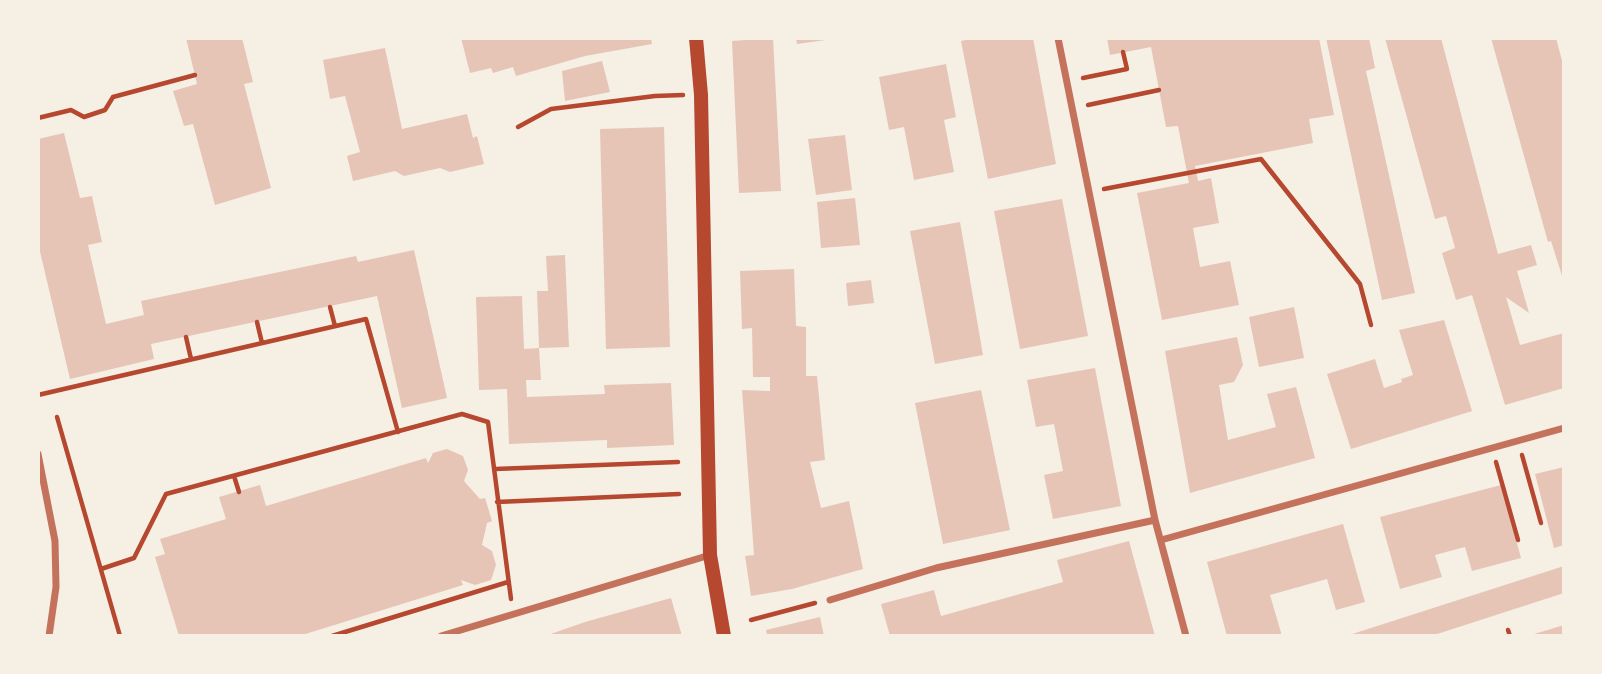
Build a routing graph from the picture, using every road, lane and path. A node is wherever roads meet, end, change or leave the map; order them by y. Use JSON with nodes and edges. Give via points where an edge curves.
{"nodes":[{"id":1,"x":696,"y":38,"type":"edge"},
{"id":2,"x":1058,"y":38,"type":"edge"},
{"id":3,"x":1123,"y":52,"type":"dead end"},
{"id":4,"x":195,"y":75,"type":"dead end"},
{"id":5,"x":1066,"y":81,"type":"junction"},
{"id":6,"x":1159,"y":90,"type":"dead end"},
{"id":7,"x":701,"y":95,"type":"junction"},
{"id":8,"x":1072,"y":108,"type":"junction"},
{"id":9,"x":38,"y":118,"type":"edge"},
{"id":10,"x":518,"y":127,"type":"dead end"},
{"id":11,"x":1090,"y":192,"type":"junction"},
{"id":12,"x":330,"y":307,"type":"dead end"},
{"id":13,"x":257,"y":322,"type":"dead end"},
{"id":14,"x":1371,"y":325,"type":"dead end"},
{"id":15,"x":335,"y":327,"type":"junction"},
{"id":16,"x":186,"y":337,"type":"dead end"},
{"id":17,"x":262,"y":343,"type":"junction"},
{"id":18,"x":191,"y":359,"type":"junction"},
{"id":19,"x":38,"y":395,"type":"edge"},
{"id":20,"x":57,"y":417,"type":"dead end"},
{"id":21,"x":1563,"y":428,"type":"edge"},
{"id":22,"x":398,"y":432,"type":"junction"},
{"id":23,"x":1518,"y":441,"type":"junction"},
{"id":24,"x":38,"y":454,"type":"edge"},
{"id":25,"x":678,"y":462,"type":"dead end"},
{"id":26,"x":495,"y":469,"type":"junction"},
{"id":27,"x":234,"y":476,"type":"junction"},
{"id":28,"x":1502,"y":483,"type":"dead end"},
{"id":29,"x":239,"y":492,"type":"dead end"},
{"id":30,"x":679,"y":494,"type":"dead end"},
{"id":31,"x":497,"y":502,"type":"junction"},
{"id":32,"x":1155,"y":520,"type":"junction"},
{"id":33,"x":1541,"y":523,"type":"dead end"},
{"id":34,"x":1161,"y":540,"type":"junction"},
{"id":35,"x":1518,"y":540,"type":"dead end"},
{"id":36,"x":710,"y":555,"type":"junction"},
{"id":37,"x":101,"y":569,"type":"junction"},
{"id":38,"x":508,"y":582,"type":"junction"},
{"id":39,"x":830,"y":600,"type":"joint"},
{"id":40,"x":515,"y":613,"type":"junction"},
{"id":41,"x":751,"y":620,"type":"dead end"},
{"id":42,"x":50,"y":635,"type":"edge"},
{"id":43,"x":120,"y":635,"type":"edge"},
{"id":44,"x":332,"y":635,"type":"edge"},
{"id":45,"x":441,"y":635,"type":"edge"},
{"id":46,"x":724,"y":635,"type":"edge"},
{"id":47,"x":1185,"y":635,"type":"edge"}],
"edges":[{"from":1,"to":7,"type":"main road"},
{"from":2,"to":5,"type":"street"},
{"from":3,"to":5,"type":"path","via":[[1127,69]]},
{"from":4,"to":9,"type":"path","via":[[113,97],[105,110],[84,117],[71,110]]},
{"from":5,"to":8,"type":"street"},
{"from":6,"to":8,"type":"path"},
{"from":7,"to":10,"type":"path","via":[[551,108]]},
{"from":7,"to":36,"type":"main road"},
{"from":8,"to":11,"type":"street"},
{"from":11,"to":14,"type":"path","via":[[1261,159],[1360,284]]},
{"from":11,"to":32,"type":"street"},
{"from":12,"to":15,"type":"path"},
{"from":13,"to":17,"type":"path"},
{"from":15,"to":17,"type":"path"},
{"from":15,"to":22,"type":"path","via":[[366,319]]},
{"from":16,"to":18,"type":"path"},
{"from":17,"to":18,"type":"path"},
{"from":18,"to":19,"type":"path"},
{"from":20,"to":37,"type":"path"},
{"from":21,"to":23,"type":"street"},
{"from":22,"to":26,"type":"path","via":[[462,414],[488,422]]},
{"from":22,"to":27,"type":"path"},
{"from":23,"to":33,"type":"path"},
{"from":23,"to":34,"type":"street"},
{"from":24,"to":42,"type":"street","via":[[55,541]]},
{"from":25,"to":26,"type":"path"},
{"from":26,"to":31,"type":"path"},
{"from":27,"to":29,"type":"path"},
{"from":27,"to":37,"type":"path","via":[[166,494],[134,558]]},
{"from":28,"to":35,"type":"path"},
{"from":30,"to":31,"type":"path"},
{"from":31,"to":38,"type":"path"},
{"from":32,"to":34,"type":"street"},
{"from":32,"to":39,"type":"street","via":[[936,568]]},
{"from":34,"to":47,"type":"street"},
{"from":36,"to":40,"type":"street"},
{"from":36,"to":46,"type":"main road"},
{"from":37,"to":43,"type":"path"},
{"from":38,"to":40,"type":"path"},
{"from":38,"to":44,"type":"path"},
{"from":39,"to":41,"type":"path"},
{"from":40,"to":45,"type":"street"}]}
